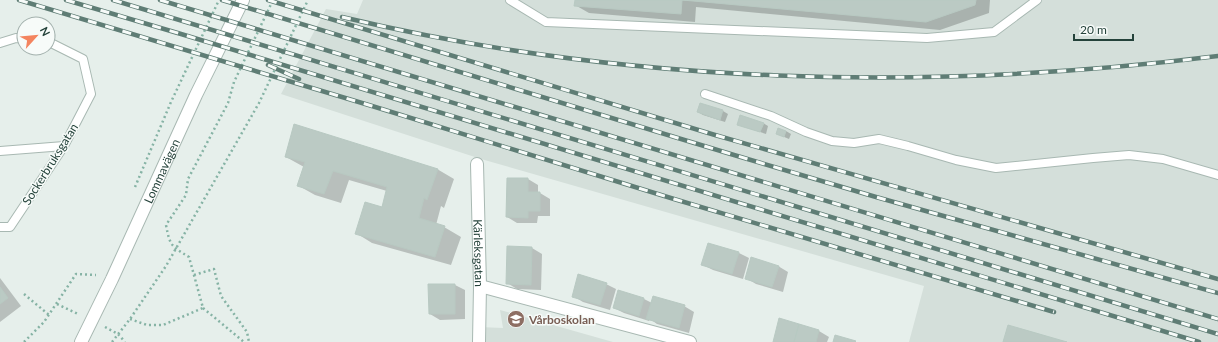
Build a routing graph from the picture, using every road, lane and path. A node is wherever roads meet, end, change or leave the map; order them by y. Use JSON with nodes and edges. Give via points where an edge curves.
{"nodes":[{"id":1,"x":219,"y":0,"type":"edge"},
{"id":2,"x":243,"y":0,"type":"edge"},
{"id":3,"x":273,"y":0,"type":"edge"},
{"id":4,"x":308,"y":0,"type":"edge"},
{"id":5,"x":510,"y":0,"type":"edge"},
{"id":6,"x":1037,"y":0,"type":"edge"},
{"id":7,"x":16,"y":38,"type":"edge"},
{"id":8,"x":0,"y":43,"type":"edge"},
{"id":9,"x":56,"y":46,"type":"edge"},
{"id":10,"x":705,"y":94,"type":"dead end"},
{"id":11,"x":64,"y":146,"type":"junction"},
{"id":12,"x":0,"y":152,"type":"edge"},
{"id":13,"x":476,"y":164,"type":"dead end"},
{"id":14,"x":1218,"y":175,"type":"edge"},
{"id":15,"x":134,"y":188,"type":"dead end"},
{"id":16,"x":0,"y":227,"type":"edge"},
{"id":17,"x":176,"y":249,"type":"junction"},
{"id":18,"x":98,"y":269,"type":"dead end"},
{"id":19,"x":194,"y":276,"type":"junction"},
{"id":20,"x":480,"y":286,"type":"junction"},
{"id":21,"x":24,"y":294,"type":"dead end"},
{"id":22,"x":57,"y":304,"type":"junction"},
{"id":23,"x":203,"y":308,"type":"junction"},
{"id":24,"x":78,"y":314,"type":"dead end"},
{"id":25,"x":49,"y":315,"type":"junction"},
{"id":26,"x":130,"y":319,"type":"junction"},
{"id":27,"x":102,"y":326,"type":"dead end"},
{"id":28,"x":118,"y":334,"type":"junction"},
{"id":29,"x":24,"y":342,"type":"edge"},
{"id":30,"x":81,"y":342,"type":"edge"},
{"id":31,"x":112,"y":342,"type":"edge"},
{"id":32,"x":124,"y":342,"type":"edge"},
{"id":33,"x":244,"y":342,"type":"edge"},
{"id":34,"x":248,"y":342,"type":"edge"},
{"id":35,"x":479,"y":342,"type":"edge"},
{"id":36,"x":690,"y":342,"type":"edge"}],
"edges":[{"from":1,"to":15,"type":"path"},
{"from":2,"to":30,"type":"street","name":"Lommavägen"},
{"from":3,"to":17,"type":"path","via":[[234,82],[228,103],[188,179],[186,195],[166,225],[169,241]]},
{"from":4,"to":17,"type":"path","via":[[259,103]]},
{"from":5,"to":6,"type":"lane","via":[[546,22],[927,38],[994,32]]},
{"from":7,"to":8,"type":"lane"},
{"from":9,"to":11,"type":"lane","name":"Sockerbruksgatan","via":[[83,59],[91,94]]},
{"from":10,"to":14,"type":"lane","via":[[771,116],[832,142],[854,143],[879,139],[996,168],[1129,155],[1163,159]]},
{"from":11,"to":12,"type":"lane"},
{"from":11,"to":16,"type":"lane","name":"Sockerbruksgatan","via":[[10,227]]},
{"from":13,"to":20,"type":"street","name":"Kärleksgatan"},
{"from":17,"to":19,"type":"path","via":[[189,257]]},
{"from":17,"to":26,"type":"path"},
{"from":18,"to":22,"type":"path","via":[[96,275],[76,274]]},
{"from":19,"to":23,"type":"path"},
{"from":19,"to":34,"type":"path","via":[[214,269],[222,296],[247,332]]},
{"from":20,"to":35,"type":"street","name":"Kärleksgatan"},
{"from":20,"to":36,"type":"street"},
{"from":21,"to":25,"type":"path"},
{"from":22,"to":24,"type":"path"},
{"from":22,"to":25,"type":"path"},
{"from":23,"to":26,"type":"path","via":[[163,325],[147,326]]},
{"from":23,"to":33,"type":"path"},
{"from":25,"to":29,"type":"path"},
{"from":26,"to":28,"type":"path"},
{"from":27,"to":28,"type":"path"},
{"from":28,"to":31,"type":"path"},
{"from":28,"to":32,"type":"path"}]}
